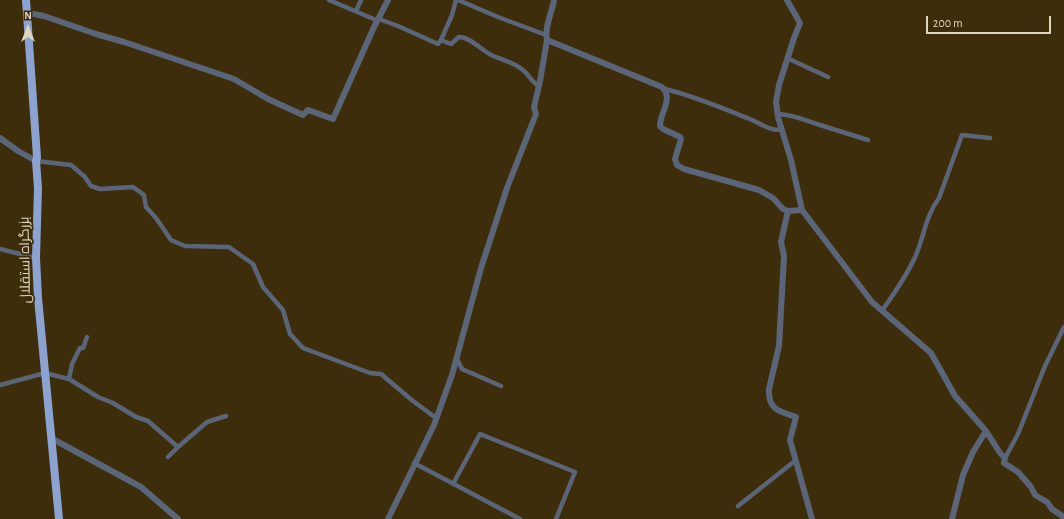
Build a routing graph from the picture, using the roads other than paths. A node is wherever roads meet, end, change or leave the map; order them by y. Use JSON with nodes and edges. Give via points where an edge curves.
{"nodes":[{"id":1,"x":26,"y":0,"type":"edge"},
{"id":2,"x":329,"y":0,"type":"edge"},
{"id":3,"x":361,"y":0,"type":"edge"},
{"id":4,"x":388,"y":0,"type":"edge"},
{"id":5,"x":457,"y":0,"type":"edge"},
{"id":6,"x":554,"y":0,"type":"edge"},
{"id":7,"x":787,"y":0,"type":"edge"},
{"id":8,"x":356,"y":11,"type":"junction"},
{"id":9,"x":28,"y":13,"type":"junction"},
{"id":10,"x":379,"y":19,"type":"junction"},
{"id":11,"x":546,"y":38,"type":"junction"},
{"id":12,"x":441,"y":40,"type":"junction"},
{"id":13,"x":788,"y":58,"type":"junction"},
{"id":14,"x":828,"y":77,"type":"dead end"},
{"id":15,"x":539,"y":86,"type":"junction"},
{"id":16,"x":665,"y":89,"type":"junction"},
{"id":17,"x":778,"y":114,"type":"junction"},
{"id":18,"x":781,"y":129,"type":"junction"},
{"id":19,"x":0,"y":138,"type":"edge"},
{"id":20,"x":990,"y":138,"type":"dead end"},
{"id":21,"x":868,"y":140,"type":"dead end"},
{"id":22,"x":36,"y":161,"type":"junction"},
{"id":23,"x":802,"y":210,"type":"junction"},
{"id":24,"x":788,"y":211,"type":"junction"},
{"id":25,"x":0,"y":249,"type":"edge"},
{"id":26,"x":36,"y":258,"type":"junction"},
{"id":27,"x":882,"y":311,"type":"junction"},
{"id":28,"x":1064,"y":328,"type":"edge"},
{"id":29,"x":87,"y":337,"type":"dead end"},
{"id":30,"x":457,"y":359,"type":"junction"},
{"id":31,"x":45,"y":373,"type":"junction"},
{"id":32,"x":69,"y":379,"type":"junction"},
{"id":33,"x":0,"y":385,"type":"edge"},
{"id":34,"x":501,"y":386,"type":"dead end"},
{"id":35,"x":226,"y":416,"type":"dead end"},
{"id":36,"x":436,"y":418,"type":"junction"},
{"id":37,"x":986,"y":431,"type":"junction"},
{"id":38,"x":51,"y":438,"type":"junction"},
{"id":39,"x":178,"y":447,"type":"junction"},
{"id":40,"x":168,"y":457,"type":"dead end"},
{"id":41,"x":1005,"y":458,"type":"junction"},
{"id":42,"x":796,"y":460,"type":"junction"},
{"id":43,"x":414,"y":463,"type":"junction"},
{"id":44,"x":453,"y":484,"type":"junction"},
{"id":45,"x":738,"y":506,"type":"dead end"},
{"id":46,"x":1064,"y":517,"type":"edge"},
{"id":47,"x":59,"y":519,"type":"edge"},
{"id":48,"x":178,"y":519,"type":"edge"},
{"id":49,"x":388,"y":519,"type":"edge"},
{"id":50,"x":520,"y":519,"type":"edge"},
{"id":51,"x":556,"y":519,"type":"edge"},
{"id":52,"x":812,"y":519,"type":"edge"},
{"id":53,"x":952,"y":519,"type":"edge"}],
"edges":[{"from":1,"to":9,"type":"highway","name":"بزرگراه استقلال"},
{"from":2,"to":8,"type":"street"},
{"from":3,"to":8,"type":"street"},
{"from":4,"to":10,"type":"street"},
{"from":5,"to":11,"type":"street"},
{"from":5,"to":12,"type":"street"},
{"from":6,"to":11,"type":"street"},
{"from":7,"to":13,"type":"street","via":[[800,23]]},
{"from":8,"to":10,"type":"street"},
{"from":9,"to":10,"type":"street","via":[[124,42],[234,80],[303,115],[308,110],[333,119]]},
{"from":9,"to":22,"type":"highway","name":"بزرگراه استقلال"},
{"from":10,"to":12,"type":"street","via":[[438,44]]},
{"from":11,"to":15,"type":"street"},
{"from":11,"to":16,"type":"street"},
{"from":12,"to":15,"type":"street","via":[[451,44],[459,37],[464,38],[490,55],[516,65]]},
{"from":13,"to":14,"type":"street"},
{"from":13,"to":17,"type":"street","via":[[777,93]]},
{"from":15,"to":30,"type":"street","via":[[534,107],[536,114],[507,188],[481,268]]},
{"from":16,"to":18,"type":"street","via":[[774,130]]},
{"from":16,"to":24,"type":"street","via":[[668,99],[660,126],[681,139],[675,159],[677,165],[759,190]]},
{"from":17,"to":18,"type":"street"},
{"from":17,"to":21,"type":"street","via":[[809,120]]},
{"from":18,"to":23,"type":"street"},
{"from":19,"to":22,"type":"street"},
{"from":20,"to":27,"type":"street","via":[[962,135],[916,255]]},
{"from":22,"to":26,"type":"highway","name":"بزرگراه استقلال"},
{"from":22,"to":36,"type":"street","via":[[71,164],[91,186],[100,190],[133,187],[144,195],[146,207],[170,240],[185,246],[229,247],[253,264],[263,287],[283,310],[290,334],[303,348],[370,373],[381,374]]},
{"from":23,"to":24,"type":"street"},
{"from":23,"to":27,"type":"street","via":[[872,302]]},
{"from":24,"to":42,"type":"street","via":[[781,242],[784,256],[779,346],[769,397],[775,409],[796,417],[790,440]]},
{"from":25,"to":26,"type":"street"},
{"from":26,"to":31,"type":"highway","name":"بزرگراه استقلال"},
{"from":27,"to":37,"type":"street","via":[[931,353],[955,396]]},
{"from":28,"to":41,"type":"street"},
{"from":29,"to":32,"type":"street","via":[[72,364]]},
{"from":30,"to":34,"type":"street","via":[[462,369]]},
{"from":30,"to":36,"type":"street"},
{"from":31,"to":32,"type":"street"},
{"from":31,"to":33,"type":"street"},
{"from":31,"to":38,"type":"highway","name":"بزرگراه استقلال"},
{"from":32,"to":39,"type":"street","via":[[98,397],[148,421]]},
{"from":35,"to":39,"type":"street","via":[[207,422]]},
{"from":36,"to":43,"type":"street"},
{"from":37,"to":41,"type":"street"},
{"from":37,"to":53,"type":"street","via":[[973,452],[963,476]]},
{"from":38,"to":47,"type":"highway","name":"بزرگراه استقلال"},
{"from":38,"to":48,"type":"street","via":[[141,487]]},
{"from":39,"to":40,"type":"street"},
{"from":41,"to":46,"type":"street","via":[[1004,463],[1018,472],[1035,495]]},
{"from":42,"to":45,"type":"street"},
{"from":42,"to":52,"type":"street"},
{"from":43,"to":44,"type":"street"},
{"from":43,"to":49,"type":"street"},
{"from":44,"to":50,"type":"street"},
{"from":44,"to":51,"type":"street","via":[[480,434],[575,472]]}]}
